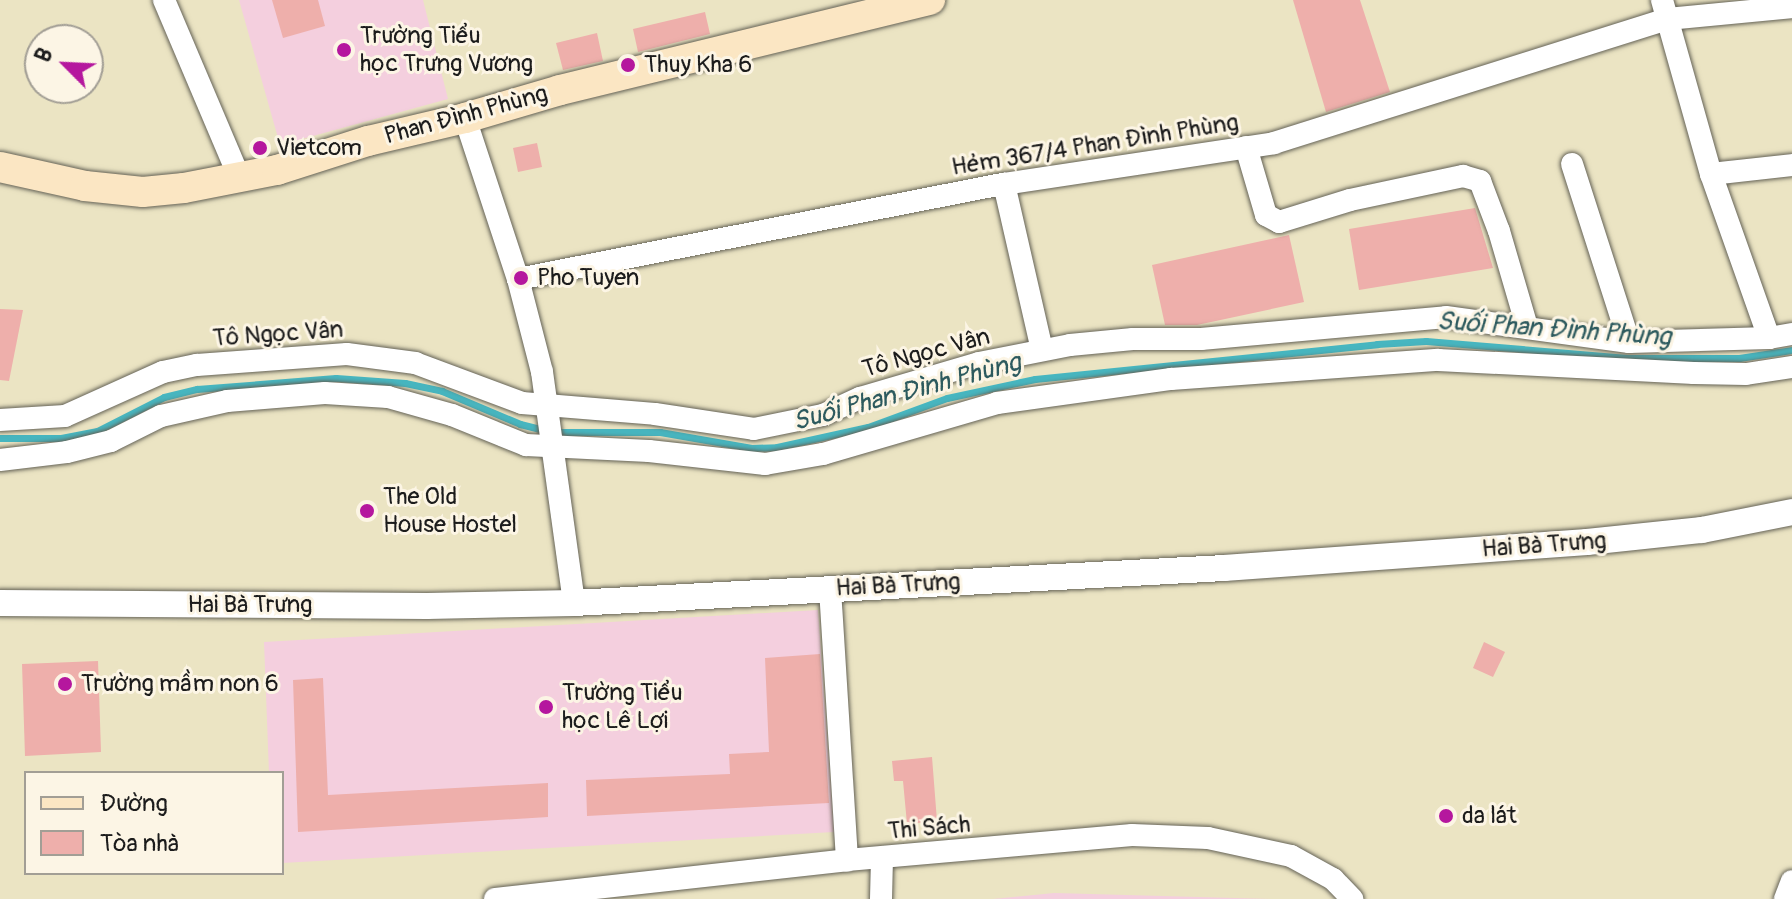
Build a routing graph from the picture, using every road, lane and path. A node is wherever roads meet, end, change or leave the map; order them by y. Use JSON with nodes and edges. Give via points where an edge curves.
{"nodes":[{"id":1,"x":164,"y":0,"type":"edge"},
{"id":2,"x":930,"y":0,"type":"edge"},
{"id":3,"x":1792,"y":7,"type":"edge"},
{"id":4,"x":1665,"y":10,"type":"edge"},
{"id":5,"x":465,"y":118,"type":"junction"},
{"id":6,"x":1246,"y":147,"type":"junction"},
{"id":7,"x":1572,"y":164,"type":"dead end"},
{"id":8,"x":1792,"y":165,"type":"edge"},
{"id":9,"x":0,"y":167,"type":"edge"},
{"id":10,"x":1711,"y":174,"type":"junction"},
{"id":11,"x":239,"y":177,"type":"junction"},
{"id":12,"x":1004,"y":184,"type":"junction"},
{"id":13,"x":518,"y":279,"type":"junction"},
{"id":14,"x":1527,"y":327,"type":"junction"},
{"id":15,"x":1792,"y":334,"type":"edge"},
{"id":16,"x":1769,"y":338,"type":"junction"},
{"id":17,"x":1629,"y":342,"type":"junction"},
{"id":18,"x":1042,"y":350,"type":"junction"},
{"id":19,"x":1792,"y":367,"type":"edge"},
{"id":20,"x":548,"y":408,"type":"junction"},
{"id":21,"x":0,"y":420,"type":"edge"},
{"id":22,"x":554,"y":448,"type":"junction"},
{"id":23,"x":0,"y":460,"type":"edge"},
{"id":24,"x":1792,"y":512,"type":"edge"},
{"id":25,"x":830,"y":589,"type":"junction"},
{"id":26,"x":0,"y":603,"type":"edge"},
{"id":27,"x":574,"y":603,"type":"junction"},
{"id":28,"x":882,"y":858,"type":"junction"},
{"id":29,"x":847,"y":860,"type":"junction"},
{"id":30,"x":1792,"y":881,"type":"edge"},
{"id":31,"x":495,"y":899,"type":"edge"},
{"id":32,"x":881,"y":899,"type":"edge"},
{"id":33,"x":1352,"y":899,"type":"edge"},
{"id":34,"x":1785,"y":899,"type":"edge"}],
"edges":[{"from":1,"to":11,"type":"street"},
{"from":2,"to":5,"type":"main road","name":"Phan Đình Phùng"},
{"from":3,"to":4,"type":"street"},
{"from":4,"to":6,"type":"street","name":"Hẻm 367/4 Phan Đình Phùng","via":[[1289,138]]},
{"from":4,"to":10,"type":"street"},
{"from":5,"to":11,"type":"main road","name":"Phan Đình Phùng"},
{"from":5,"to":13,"type":"street"},
{"from":6,"to":12,"type":"street","name":"Hẻm 367/4 Phan Đình Phùng"},
{"from":6,"to":14,"type":"street","via":[[1266,215],[1273,222],[1463,176],[1480,181]]},
{"from":7,"to":17,"type":"street"},
{"from":8,"to":10,"type":"street"},
{"from":9,"to":11,"type":"main road","name":"Phan Đình Phùng","via":[[85,186],[143,192]]},
{"from":10,"to":16,"type":"street"},
{"from":12,"to":13,"type":"street","name":"Hẻm 367/4 Phan Đình Phùng"},
{"from":12,"to":18,"type":"street"},
{"from":13,"to":20,"type":"street"},
{"from":14,"to":17,"type":"street","name":"Tô Ngọc Vân"},
{"from":14,"to":18,"type":"street","name":"Tô Ngọc Vân","via":[[1446,317],[1399,319]]},
{"from":15,"to":16,"type":"street","name":"Tô Ngọc Vân"},
{"from":16,"to":17,"type":"street","name":"Tô Ngọc Vân"},
{"from":18,"to":20,"type":"street","name":"Tô Ngọc Vân","via":[[918,379],[823,415],[754,429],[655,414]]},
{"from":19,"to":22,"type":"street","via":[[1746,374],[1694,373],[1438,360],[1171,379],[997,403],[823,454],[765,464],[649,451]]},
{"from":20,"to":21,"type":"street","name":"Tô Ngọc Vân","via":[[513,401],[415,363],[347,354],[185,367],[65,416]]},
{"from":20,"to":22,"type":"street"},
{"from":22,"to":23,"type":"street","via":[[526,445],[452,415],[388,397],[325,393],[227,401],[161,416],[82,449]]},
{"from":22,"to":27,"type":"street"},
{"from":24,"to":25,"type":"street","name":"Hai Bà Trưng","via":[[1638,538]]},
{"from":25,"to":27,"type":"street","name":"Hai Bà Trưng"},
{"from":25,"to":29,"type":"street"},
{"from":26,"to":27,"type":"street","name":"Hai Bà Trưng"},
{"from":28,"to":29,"type":"street","name":"Thi Sách"},
{"from":28,"to":32,"type":"street"},
{"from":28,"to":33,"type":"street","name":"Thi Sách","via":[[1132,835],[1208,838],[1291,856],[1333,879]]},
{"from":29,"to":31,"type":"street","name":"Thi Sách"},
{"from":30,"to":34,"type":"street"}]}
